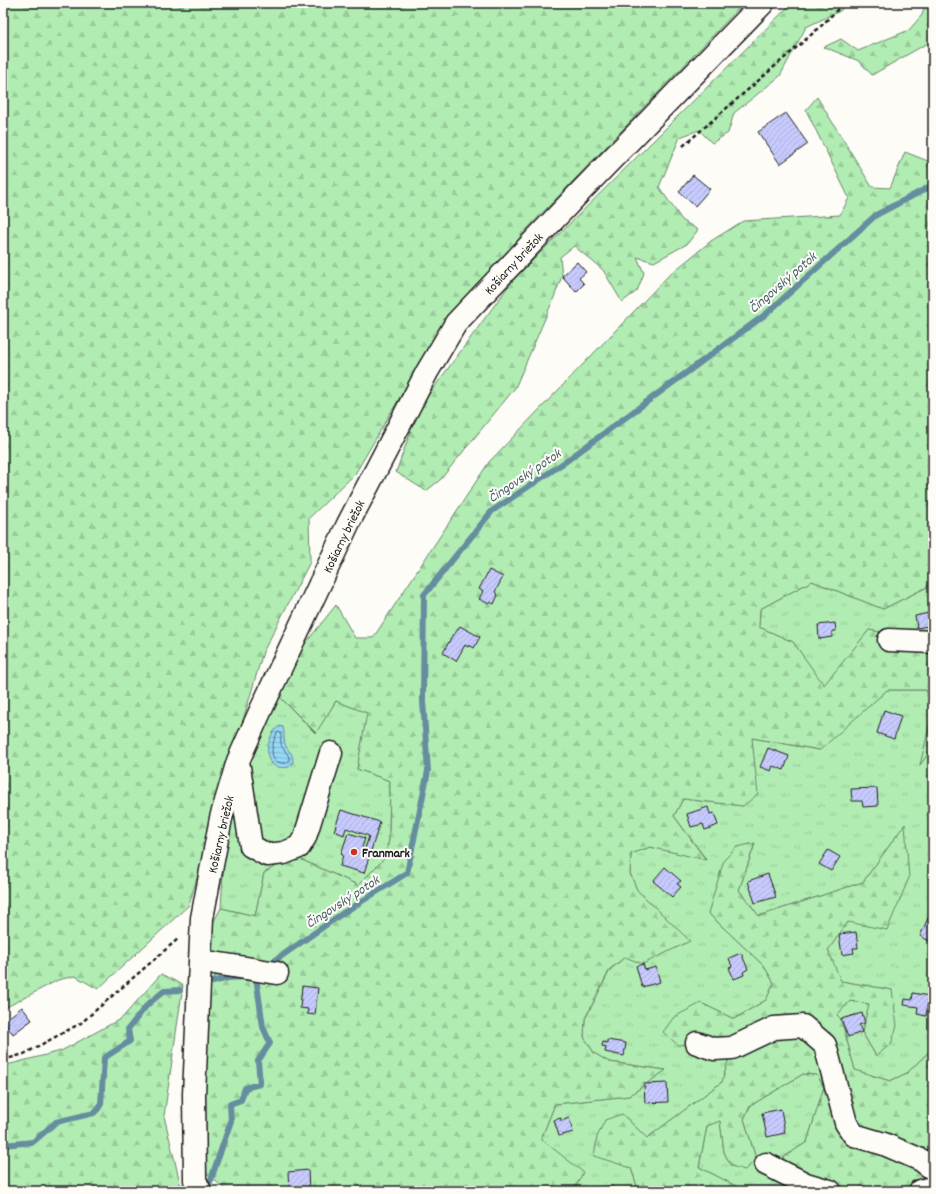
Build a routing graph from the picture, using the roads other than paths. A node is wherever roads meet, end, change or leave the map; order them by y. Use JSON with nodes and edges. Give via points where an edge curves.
{"nodes":[{"id":1,"x":762,"y":3,"type":"edge"},
{"id":2,"x":889,"y":640,"type":"dead end"},
{"id":3,"x":933,"y":642,"type":"edge"},
{"id":4,"x":331,"y":753,"type":"dead end"},
{"id":5,"x":238,"y":762,"type":"junction"},
{"id":6,"x":201,"y":961,"type":"junction"},
{"id":7,"x":277,"y":973,"type":"dead end"},
{"id":8,"x":696,"y":1043,"type":"dead end"},
{"id":9,"x":766,"y":1164,"type":"dead end"},
{"id":10,"x":933,"y":1170,"type":"edge"},
{"id":11,"x":933,"y":1188,"type":"edge"},
{"id":12,"x":199,"y":1189,"type":"edge"},
{"id":13,"x":830,"y":1191,"type":"edge"},
{"id":14,"x":920,"y":1191,"type":"edge"}],
"edges":[{"from":1,"to":5,"type":"street","name":"Košiarny briežok","via":[[456,323],[427,372],[348,524]]},
{"from":2,"to":3,"type":"street"},
{"from":4,"to":5,"type":"street","via":[[305,837],[299,847],[284,853],[267,855],[251,846]]},
{"from":5,"to":6,"type":"street","name":"Košiarny briežok","via":[[221,818],[202,918]]},
{"from":6,"to":7,"type":"street"},
{"from":6,"to":12,"type":"street","name":"Košiarny briežok","via":[[194,1094],[195,1180]]},
{"from":8,"to":10,"type":"street","via":[[714,1049],[732,1048],[774,1028],[803,1026],[825,1045],[846,1123],[854,1135],[884,1144],[921,1160]]},
{"from":9,"to":13,"type":"street","via":[[806,1184]]},
{"from":11,"to":14,"type":"street"}]}
